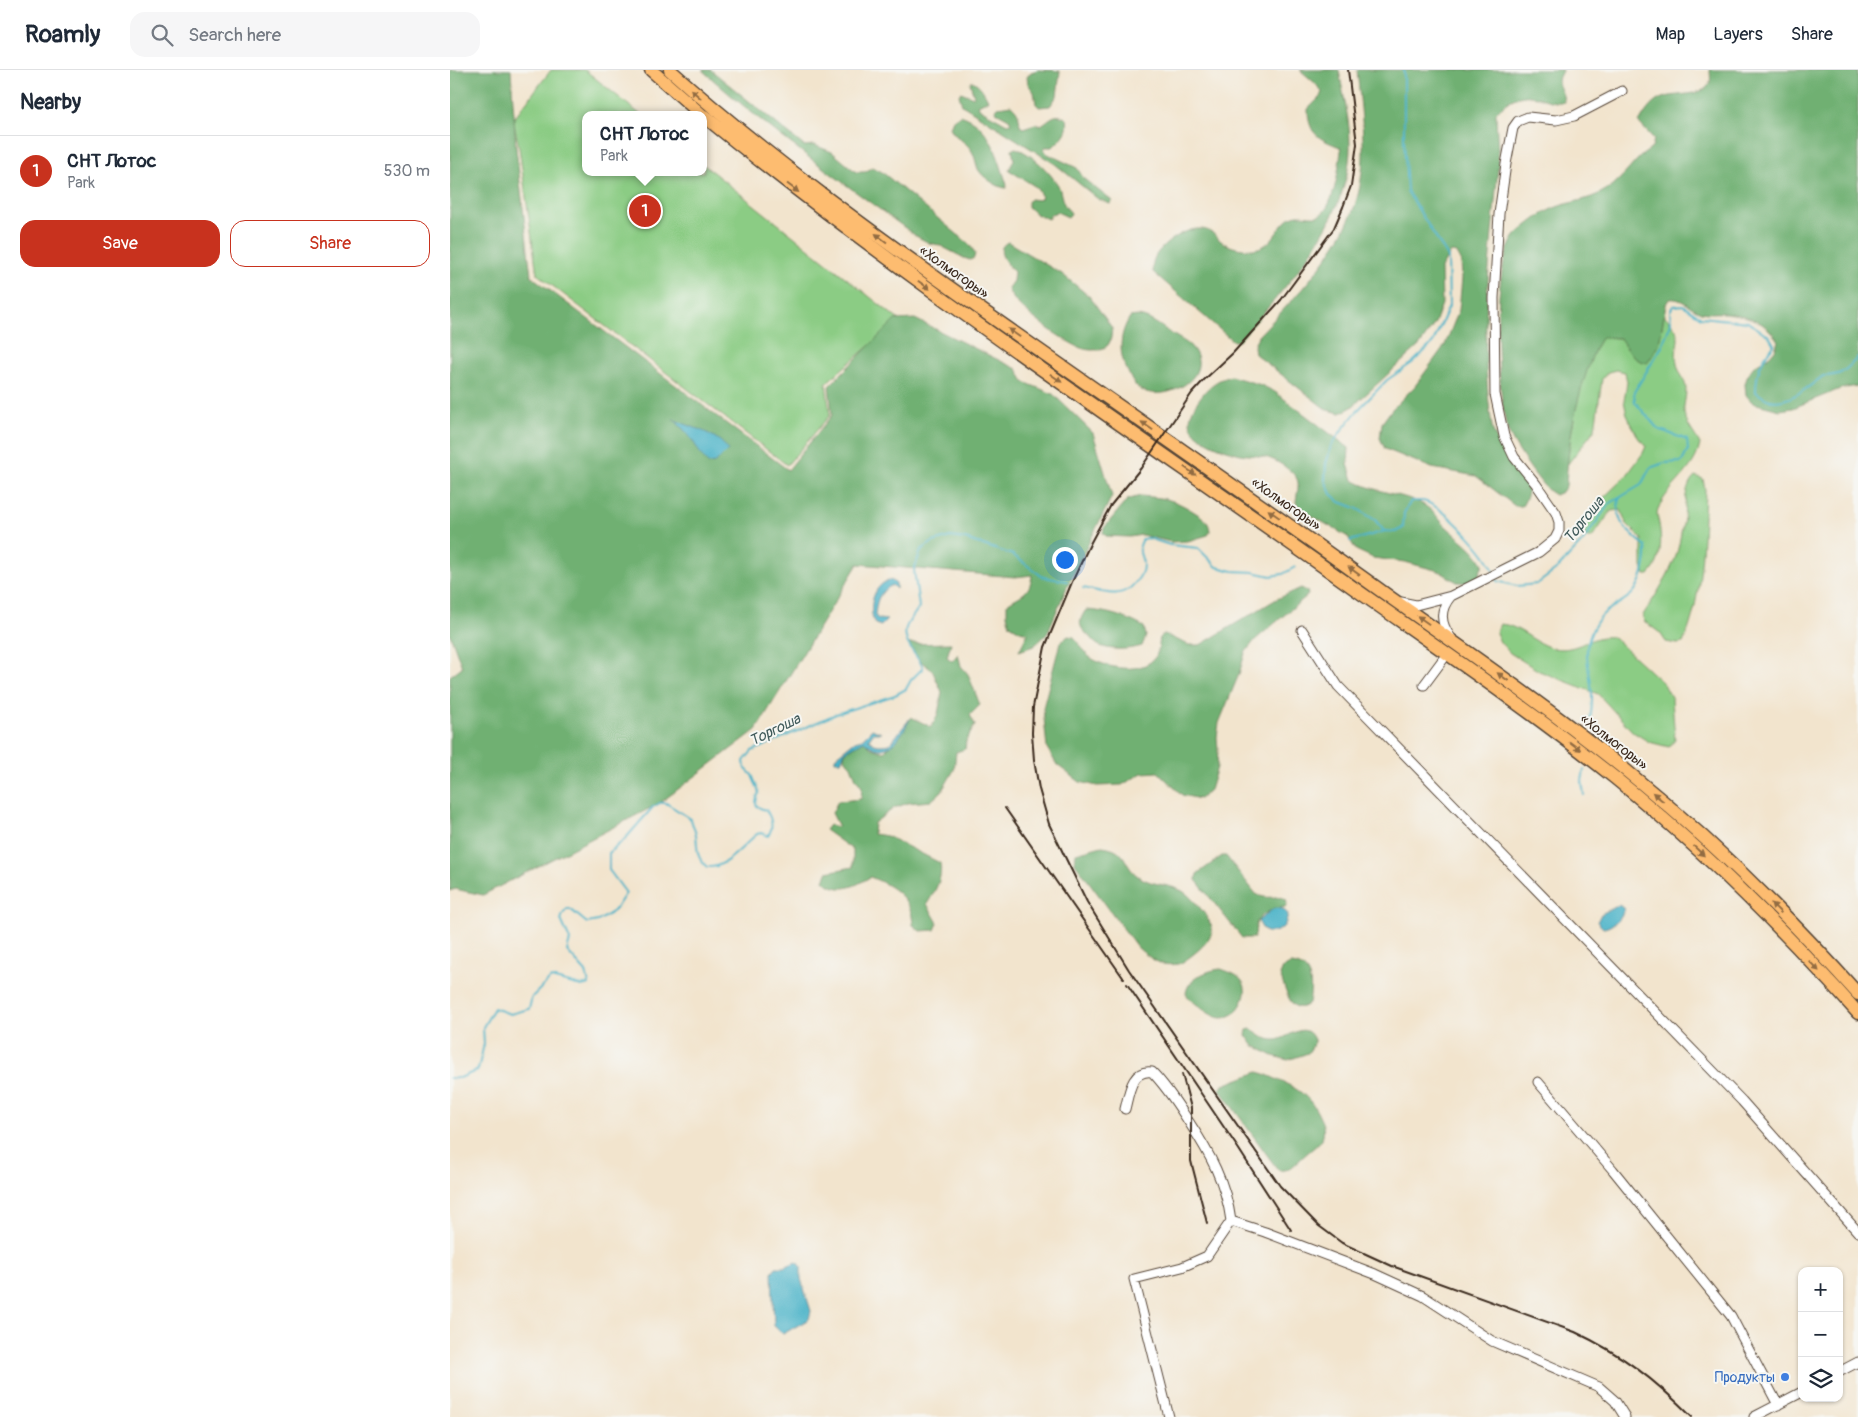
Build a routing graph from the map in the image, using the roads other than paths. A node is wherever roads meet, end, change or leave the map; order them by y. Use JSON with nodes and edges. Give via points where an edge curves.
{"nodes":[{"id":1,"x":651,"y":70,"type":"edge"},
{"id":2,"x":670,"y":70,"type":"edge"},
{"id":3,"x":1622,"y":91,"type":"dead end"},
{"id":4,"x":697,"y":111,"type":"edge"},
{"id":5,"x":707,"y":119,"type":"edge"},
{"id":6,"x":1451,"y":596,"type":"junction"},
{"id":7,"x":1394,"y":599,"type":"junction"},
{"id":8,"x":1302,"y":630,"type":"dead end"},
{"id":9,"x":1453,"y":641,"type":"junction"},
{"id":10,"x":1447,"y":654,"type":"junction"},
{"id":11,"x":1424,"y":685,"type":"dead end"},
{"id":12,"x":1858,"y":994,"type":"edge"},
{"id":13,"x":1858,"y":1013,"type":"edge"},
{"id":14,"x":1538,"y":1082,"type":"dead end"},
{"id":15,"x":1125,"y":1109,"type":"dead end"},
{"id":16,"x":1231,"y":1222,"type":"junction"},
{"id":17,"x":1858,"y":1232,"type":"edge"},
{"id":18,"x":1858,"y":1362,"type":"edge"},
{"id":19,"x":1843,"y":1370,"type":"edge"},
{"id":20,"x":1798,"y":1394,"type":"edge"},
{"id":21,"x":1778,"y":1405,"type":"junction"},
{"id":22,"x":1169,"y":1417,"type":"edge"},
{"id":23,"x":1625,"y":1417,"type":"edge"},
{"id":24,"x":1754,"y":1417,"type":"edge"}],
"edges":[{"from":1,"to":4,"type":"highway","name":"«Холмогоры»"},
{"from":7,"to":2,"type":"highway","name":"«Холмогоры»","one_way":true,"via":[[897,250],[779,161]]},
{"from":3,"to":6,"type":"street","via":[[1574,116],[1556,120],[1528,118],[1518,121],[1513,128],[1499,214],[1494,308],[1495,394],[1504,436],[1514,457],[1556,513],[1559,531],[1539,552]]},
{"from":5,"to":10,"type":"highway","name":"«Холмогоры»","one_way":true,"via":[[898,266]]},
{"from":6,"to":7,"type":"street","via":[[1416,605]]},
{"from":6,"to":9,"type":"street","via":[[1442,612],[1445,631]]},
{"from":9,"to":7,"type":"highway","name":"«Холмогоры»","one_way":true},
{"from":8,"to":17,"type":"street","via":[[1338,686],[1742,1101]]},
{"from":12,"to":9,"type":"highway","name":"«Холмогоры»","one_way":true,"via":[[1791,922],[1668,805],[1582,736]]},
{"from":10,"to":11,"type":"street"},
{"from":10,"to":13,"type":"highway","name":"«Холмогоры»","one_way":true,"via":[[1576,747],[1659,815],[1787,937]]},
{"from":14,"to":21,"type":"street","via":[[1732,1316]]},
{"from":15,"to":16,"type":"street","via":[[1139,1074],[1152,1072],[1180,1106],[1210,1154],[1225,1192]]},
{"from":16,"to":22,"type":"street","via":[[1207,1256],[1182,1267],[1134,1279]]},
{"from":16,"to":23,"type":"street","via":[[1375,1274],[1423,1296],[1492,1341],[1598,1387],[1615,1401]]},
{"from":18,"to":19,"type":"street"},
{"from":20,"to":21,"type":"street"},
{"from":21,"to":24,"type":"street"}]}
